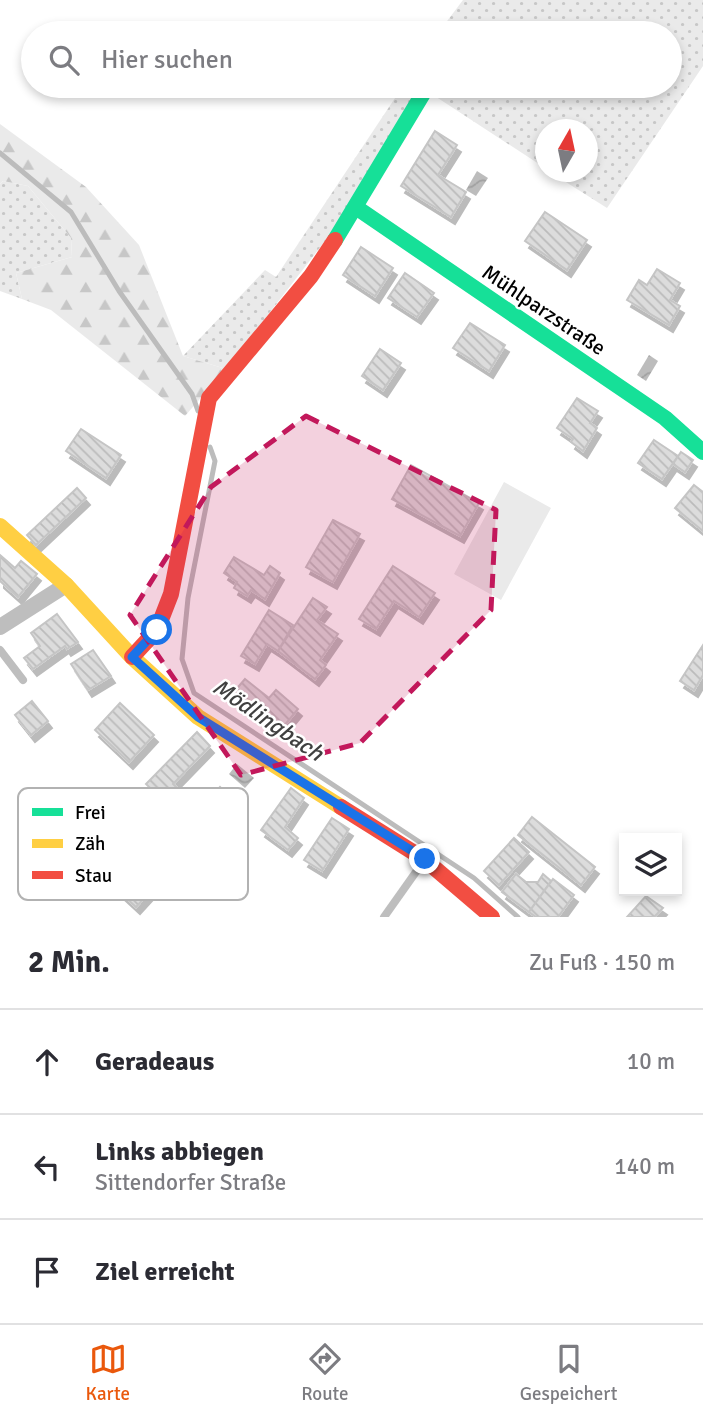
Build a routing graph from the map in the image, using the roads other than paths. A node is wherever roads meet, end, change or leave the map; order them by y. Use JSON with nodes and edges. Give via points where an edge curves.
{"nodes":[{"id":1,"x":421,"y":98,"type":"edge"},
{"id":2,"x":357,"y":208,"type":"junction"},
{"id":3,"x":703,"y":452,"type":"edge"},
{"id":4,"x":0,"y":526,"type":"edge"},
{"id":5,"x":66,"y":585,"type":"junction"},
{"id":6,"x":0,"y":627,"type":"edge"},
{"id":7,"x":0,"y":650,"type":"edge"},
{"id":8,"x":132,"y":657,"type":"junction"},
{"id":9,"x":23,"y":680,"type":"dead end"},
{"id":10,"x":425,"y":859,"type":"junction"},
{"id":11,"x":384,"y":917,"type":"edge"},
{"id":12,"x":492,"y":917,"type":"edge"}],
"edges":[{"from":1,"to":2,"type":"street"},
{"from":2,"to":3,"type":"street","name":"Mühlparzstraße","via":[[665,418]]},
{"from":2,"to":8,"type":"street","via":[[310,276],[209,398],[171,594],[157,630]]},
{"from":4,"to":5,"type":"street"},
{"from":5,"to":6,"type":"street"},
{"from":5,"to":8,"type":"street"},
{"from":7,"to":9,"type":"lane"},
{"from":8,"to":10,"type":"street","via":[[198,717]]},
{"from":10,"to":11,"type":"lane"},
{"from":10,"to":12,"type":"street"}]}
